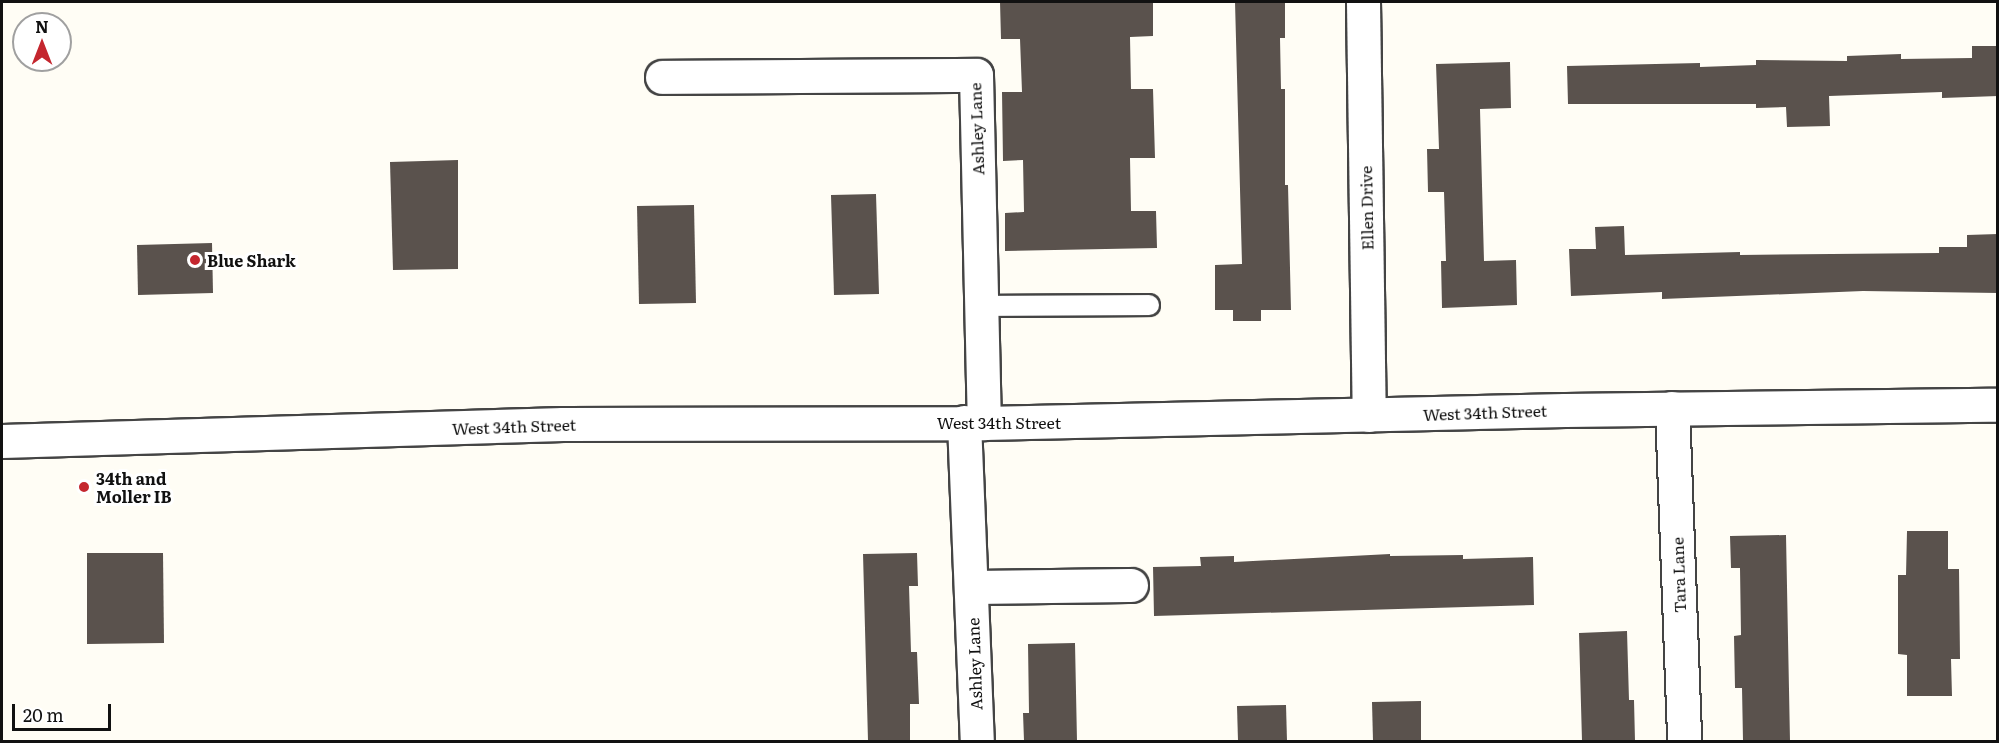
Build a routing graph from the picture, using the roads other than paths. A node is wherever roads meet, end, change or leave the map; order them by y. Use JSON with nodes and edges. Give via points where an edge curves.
{"nodes":[{"id":1,"x":1363,"y":2,"type":"edge"},
{"id":2,"x":662,"y":77,"type":"dead end"},
{"id":3,"x":1149,"y":305,"type":"dead end"},
{"id":4,"x":981,"y":306,"type":"junction"},
{"id":5,"x":1998,"y":405,"type":"edge"},
{"id":6,"x":1672,"y":408,"type":"junction"},
{"id":7,"x":1369,"y":415,"type":"junction"},
{"id":8,"x":974,"y":422,"type":"junction"},
{"id":9,"x":2,"y":441,"type":"edge"},
{"id":10,"x":1131,"y":585,"type":"dead end"},
{"id":11,"x":971,"y":588,"type":"junction"},
{"id":12,"x":977,"y":741,"type":"edge"},
{"id":13,"x":1684,"y":741,"type":"edge"}],
"edges":[{"from":1,"to":7,"type":"street","name":"Ellen Drive"},
{"from":2,"to":4,"type":"street","name":"Ashley Lane","via":[[976,75]]},
{"from":3,"to":4,"type":"lane"},
{"from":4,"to":8,"type":"street","name":"Ashley Lane"},
{"from":5,"to":6,"type":"street","name":"West 34th Street"},
{"from":6,"to":7,"type":"street","name":"West 34th Street"},
{"from":6,"to":13,"type":"street","name":"Tara Lane"},
{"from":7,"to":8,"type":"street","name":"West 34th Street"},
{"from":8,"to":9,"type":"street","name":"West 34th Street","via":[[563,424]]},
{"from":8,"to":11,"type":"street","name":"Ashley Lane"},
{"from":10,"to":11,"type":"street"},
{"from":11,"to":12,"type":"street","name":"Ashley Lane"}]}
